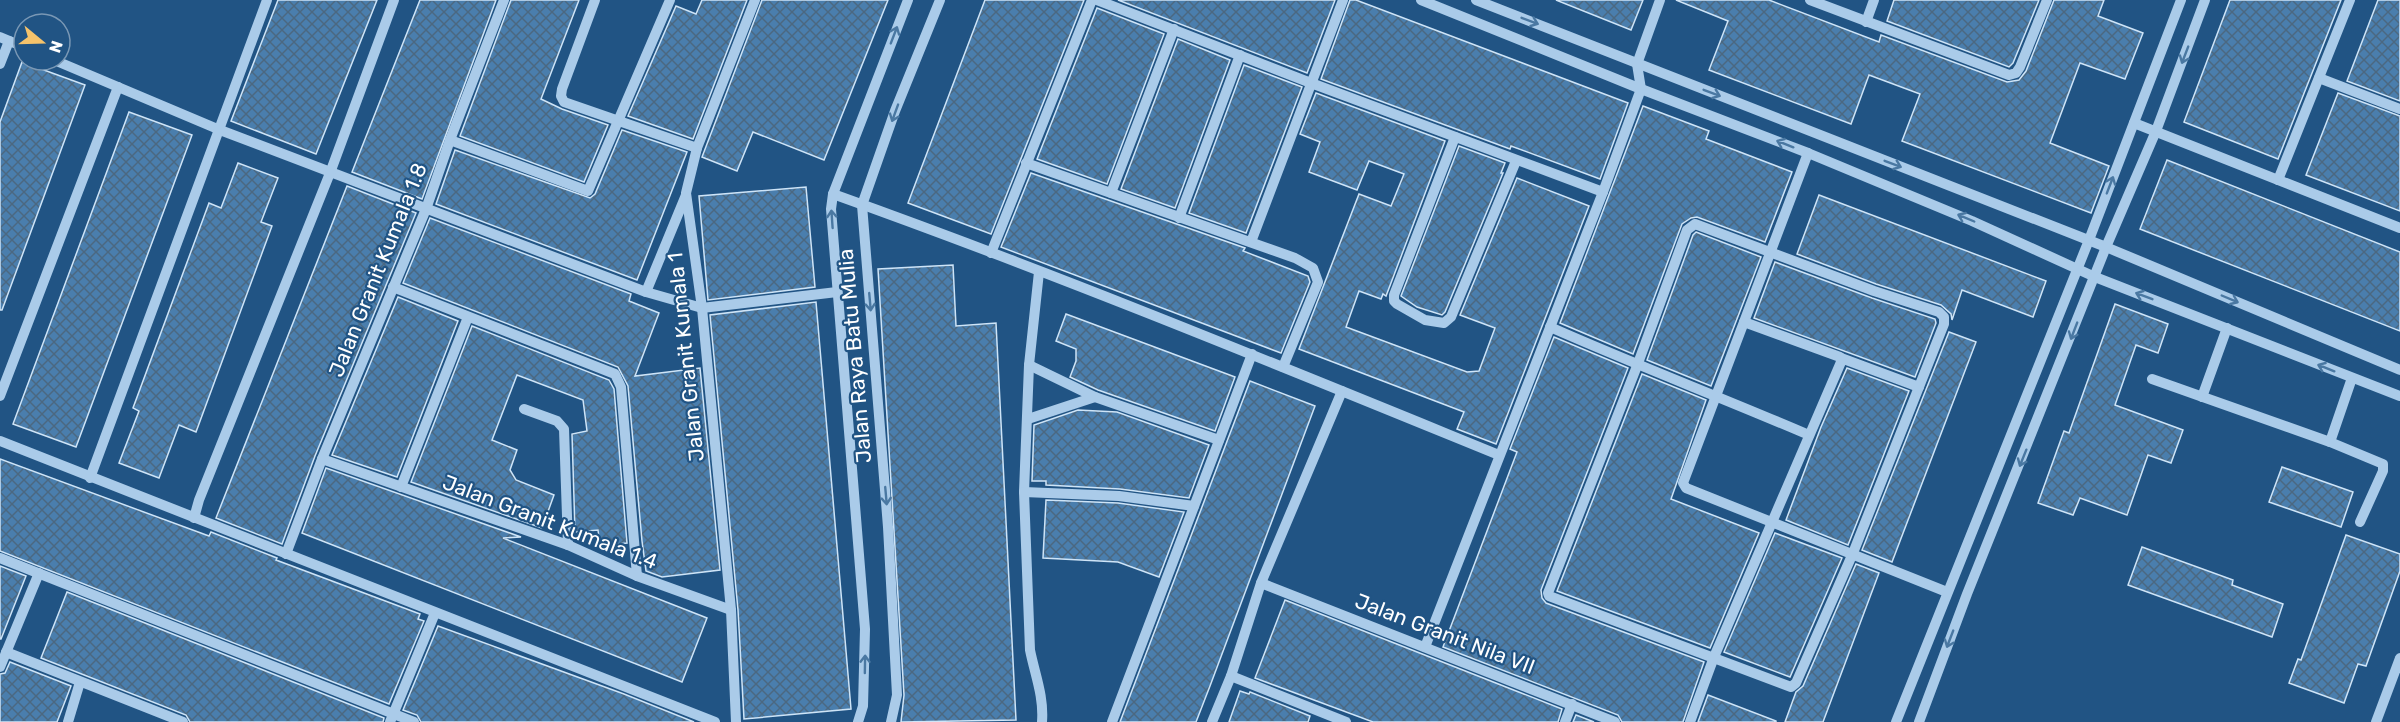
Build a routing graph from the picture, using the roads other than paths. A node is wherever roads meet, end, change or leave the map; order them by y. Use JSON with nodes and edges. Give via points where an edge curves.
{"nodes":[{"id":1,"x":267,"y":0,"type":"edge"},
{"id":2,"x":394,"y":0,"type":"edge"},
{"id":3,"x":504,"y":0,"type":"edge"},
{"id":4,"x":595,"y":0,"type":"edge"},
{"id":5,"x":670,"y":0,"type":"edge"},
{"id":6,"x":755,"y":0,"type":"edge"},
{"id":7,"x":908,"y":0,"type":"edge"},
{"id":8,"x":940,"y":0,"type":"edge"},
{"id":9,"x":1092,"y":0,"type":"edge"},
{"id":10,"x":1097,"y":0,"type":"edge"},
{"id":11,"x":1343,"y":0,"type":"edge"},
{"id":12,"x":1420,"y":0,"type":"edge"},
{"id":13,"x":1476,"y":0,"type":"edge"},
{"id":14,"x":1660,"y":0,"type":"edge"},
{"id":15,"x":1810,"y":0,"type":"edge"},
{"id":16,"x":1874,"y":0,"type":"edge"},
{"id":17,"x":2047,"y":0,"type":"edge"},
{"id":18,"x":2181,"y":0,"type":"edge"},
{"id":19,"x":2205,"y":0,"type":"edge"},
{"id":20,"x":2350,"y":0,"type":"edge"},
{"id":21,"x":1866,"y":22,"type":"junction"},
{"id":22,"x":1174,"y":28,"type":"junction"},
{"id":23,"x":4,"y":39,"type":"edge"},
{"id":24,"x":1240,"y":55,"type":"junction"},
{"id":25,"x":0,"y":64,"type":"edge"},
{"id":26,"x":1637,"y":64,"type":"junction"},
{"id":27,"x":72,"y":68,"type":"edge"},
{"id":28,"x":2319,"y":78,"type":"junction"},
{"id":29,"x":1311,"y":83,"type":"junction"},
{"id":30,"x":118,"y":87,"type":"junction"},
{"id":31,"x":1641,"y":89,"type":"junction"},
{"id":32,"x":2400,"y":109,"type":"edge"},
{"id":33,"x":619,"y":120,"type":"junction"},
{"id":34,"x":2134,"y":123,"type":"junction"},
{"id":35,"x":220,"y":130,"type":"junction"},
{"id":36,"x":2156,"y":131,"type":"junction"},
{"id":37,"x":1455,"y":137,"type":"junction"},
{"id":38,"x":450,"y":140,"type":"junction"},
{"id":39,"x":697,"y":148,"type":"junction"},
{"id":40,"x":1808,"y":153,"type":"junction"},
{"id":41,"x":1516,"y":160,"type":"junction"},
{"id":42,"x":1026,"y":163,"type":"junction"},
{"id":43,"x":330,"y":173,"type":"junction"},
{"id":44,"x":2278,"y":180,"type":"junction"},
{"id":45,"x":1603,"y":192,"type":"junction"},
{"id":46,"x":1111,"y":193,"type":"junction"},
{"id":47,"x":687,"y":194,"type":"junction"},
{"id":48,"x":833,"y":194,"type":"junction"},
{"id":49,"x":862,"y":205,"type":"junction"},
{"id":50,"x":426,"y":209,"type":"junction"},
{"id":51,"x":1179,"y":218,"type":"junction"},
{"id":52,"x":2400,"y":228,"type":"edge"},
{"id":53,"x":2090,"y":240,"type":"junction"},
{"id":54,"x":1251,"y":242,"type":"junction"},
{"id":55,"x":2106,"y":247,"type":"junction"},
{"id":56,"x":991,"y":253,"type":"junction"},
{"id":57,"x":1771,"y":253,"type":"junction"},
{"id":58,"x":2078,"y":268,"type":"junction"},
{"id":59,"x":1039,"y":272,"type":"junction"},
{"id":60,"x":2095,"y":277,"type":"junction"},
{"id":61,"x":393,"y":287,"type":"junction"},
{"id":62,"x":646,"y":292,"type":"junction"},
{"id":63,"x":837,"y":292,"type":"junction"},
{"id":64,"x":702,"y":308,"type":"junction"},
{"id":65,"x":468,"y":317,"type":"junction"},
{"id":66,"x":1744,"y":322,"type":"junction"},
{"id":67,"x":1550,"y":327,"type":"junction"},
{"id":68,"x":2227,"y":328,"type":"junction"},
{"id":69,"x":1252,"y":354,"type":"junction"},
{"id":70,"x":1840,"y":358,"type":"junction"},
{"id":71,"x":1029,"y":365,"type":"junction"},
{"id":72,"x":1637,"y":366,"type":"junction"},
{"id":73,"x":1283,"y":367,"type":"junction"},
{"id":74,"x":2400,"y":370,"type":"edge"},
{"id":75,"x":2352,"y":378,"type":"junction"},
{"id":76,"x":2152,"y":379,"type":"dead end"},
{"id":77,"x":1919,"y":387,"type":"junction"},
{"id":78,"x":1342,"y":391,"type":"junction"},
{"id":79,"x":0,"y":396,"type":"edge"},
{"id":80,"x":1717,"y":396,"type":"junction"},
{"id":81,"x":2400,"y":396,"type":"edge"},
{"id":82,"x":1095,"y":397,"type":"junction"},
{"id":83,"x":2202,"y":397,"type":"junction"},
{"id":84,"x":524,"y":409,"type":"dead end"},
{"id":85,"x":1028,"y":418,"type":"junction"},
{"id":86,"x":1809,"y":435,"type":"junction"},
{"id":87,"x":1219,"y":440,"type":"junction"},
{"id":88,"x":0,"y":441,"type":"edge"},
{"id":89,"x":2330,"y":442,"type":"junction"},
{"id":90,"x":1498,"y":455,"type":"junction"},
{"id":91,"x":322,"y":459,"type":"junction"},
{"id":92,"x":90,"y":478,"type":"junction"},
{"id":93,"x":401,"y":488,"type":"junction"},
{"id":94,"x":1024,"y":492,"type":"junction"},
{"id":95,"x":1194,"y":506,"type":"junction"},
{"id":96,"x":194,"y":518,"type":"junction"},
{"id":97,"x":2360,"y":522,"type":"dead end"},
{"id":98,"x":1771,"y":523,"type":"junction"},
{"id":99,"x":568,"y":545,"type":"junction"},
{"id":100,"x":1853,"y":553,"type":"junction"},
{"id":101,"x":286,"y":554,"type":"junction"},
{"id":102,"x":0,"y":558,"type":"edge"},
{"id":103,"x":39,"y":573,"type":"junction"},
{"id":104,"x":637,"y":576,"type":"junction"},
{"id":105,"x":1261,"y":583,"type":"junction"},
{"id":106,"x":1947,"y":592,"type":"junction"},
{"id":107,"x":731,"y":610,"type":"junction"},
{"id":108,"x":435,"y":613,"type":"junction"},
{"id":109,"x":1425,"y":647,"type":"junction"},
{"id":110,"x":6,"y":652,"type":"junction"},
{"id":111,"x":1714,"y":657,"type":"junction"},
{"id":112,"x":2400,"y":658,"type":"edge"},
{"id":113,"x":0,"y":668,"type":"edge"},
{"id":114,"x":1231,"y":676,"type":"junction"},
{"id":115,"x":80,"y":682,"type":"junction"},
{"id":116,"x":1572,"y":704,"type":"junction"},
{"id":117,"x":1322,"y":717,"type":"edge"},
{"id":118,"x":392,"y":718,"type":"edge"},
{"id":119,"x":68,"y":722,"type":"edge"},
{"id":120,"x":183,"y":722,"type":"edge"},
{"id":121,"x":414,"y":722,"type":"edge"},
{"id":122,"x":712,"y":722,"type":"edge"},
{"id":123,"x":736,"y":722,"type":"edge"},
{"id":124,"x":858,"y":722,"type":"edge"},
{"id":125,"x":891,"y":722,"type":"edge"},
{"id":126,"x":1042,"y":722,"type":"edge"},
{"id":127,"x":1112,"y":722,"type":"edge"},
{"id":128,"x":1212,"y":722,"type":"edge"},
{"id":129,"x":1346,"y":722,"type":"edge"},
{"id":130,"x":1565,"y":722,"type":"edge"},
{"id":131,"x":1615,"y":722,"type":"edge"},
{"id":132,"x":1690,"y":722,"type":"edge"},
{"id":133,"x":1896,"y":722,"type":"edge"},
{"id":134,"x":1919,"y":722,"type":"edge"},
{"id":135,"x":2376,"y":722,"type":"edge"}],
"edges":[{"from":1,"to":35,"type":"street"},
{"from":2,"to":43,"type":"street"},
{"from":3,"to":38,"type":"street","name":"Jalan Granit Kumala 1.8"},
{"from":4,"to":33,"type":"street","via":[[561,96],[564,102]]},
{"from":5,"to":33,"type":"street"},
{"from":6,"to":39,"type":"street","name":"Jalan Granit Kumala 1"},
{"from":48,"to":7,"type":"street","one_way":true},
{"from":8,"to":49,"type":"street","name":"Jalan Raya Batu Mulia","one_way":true},
{"from":9,"to":42,"type":"street"},
{"from":10,"to":22,"type":"street"},
{"from":11,"to":29,"type":"street"},
{"from":12,"to":31,"type":"street"},
{"from":13,"to":26,"type":"street","one_way":true},
{"from":14,"to":26,"type":"street"},
{"from":15,"to":21,"type":"street"},
{"from":16,"to":21,"type":"street"},
{"from":17,"to":21,"type":"street","via":[[2020,67],[2016,74],[2009,75]]},
{"from":18,"to":34,"type":"street"},
{"from":19,"to":36,"type":"street","one_way":true},
{"from":20,"to":28,"type":"street"},
{"from":22,"to":24,"type":"street"},
{"from":22,"to":46,"type":"street"},
{"from":23,"to":25,"type":"street"},
{"from":24,"to":29,"type":"street"},
{"from":24,"to":51,"type":"street"},
{"from":26,"to":31,"type":"street"},
{"from":26,"to":53,"type":"street","one_way":true},
{"from":27,"to":30,"type":"street"},
{"from":28,"to":32,"type":"street"},
{"from":28,"to":44,"type":"street"},
{"from":29,"to":37,"type":"street"},
{"from":29,"to":54,"type":"street"},
{"from":30,"to":35,"type":"street"},
{"from":30,"to":79,"type":"street"},
{"from":40,"to":31,"type":"street","one_way":true},
{"from":31,"to":45,"type":"street"},
{"from":33,"to":38,"type":"street","via":[[586,192]]},
{"from":33,"to":39,"type":"street"},
{"from":34,"to":36,"type":"street"},
{"from":53,"to":34,"type":"street","one_way":true},
{"from":35,"to":43,"type":"street"},
{"from":35,"to":92,"type":"street"},
{"from":36,"to":44,"type":"street"},
{"from":36,"to":55,"type":"street"},
{"from":37,"to":41,"type":"street"},
{"from":37,"to":41,"type":"street","via":[[1394,295],[1397,304],[1425,320],[1444,323],[1451,317]]},
{"from":38,"to":50,"type":"street","name":"Jalan Granit Kumala 1.8"},
{"from":39,"to":47,"type":"street","name":"Jalan Granit Kumala 1"},
{"from":40,"to":57,"type":"street"},
{"from":58,"to":40,"type":"street","one_way":true},
{"from":41,"to":45,"type":"street"},
{"from":42,"to":46,"type":"street"},
{"from":42,"to":56,"type":"street"},
{"from":43,"to":50,"type":"street"},
{"from":43,"to":96,"type":"street"},
{"from":44,"to":52,"type":"street"},
{"from":45,"to":67,"type":"street"},
{"from":46,"to":51,"type":"street"},
{"from":47,"to":62,"type":"street"},
{"from":47,"to":64,"type":"street","name":"Jalan Granit Kumala 1"},
{"from":48,"to":49,"type":"street"},
{"from":63,"to":48,"type":"street","one_way":true},
{"from":49,"to":56,"type":"street"},
{"from":49,"to":125,"type":"street","name":"Jalan Raya Batu Mulia","one_way":true,"via":[[890,551],[897,694]]},
{"from":50,"to":61,"type":"street","name":"Jalan Granit Kumala 1.8"},
{"from":50,"to":62,"type":"street"},
{"from":51,"to":54,"type":"street"},
{"from":53,"to":55,"type":"street"},
{"from":53,"to":58,"type":"street"},
{"from":54,"to":73,"type":"street","via":[[1305,262],[1316,273],[1318,282]]},
{"from":55,"to":60,"type":"street"},
{"from":55,"to":74,"type":"street","one_way":true},
{"from":56,"to":59,"type":"street"},
{"from":57,"to":66,"type":"street"},
{"from":57,"to":72,"type":"street","via":[[1695,224],[1689,227]]},
{"from":57,"to":77,"type":"street","via":[[1941,313],[1944,324]]},
{"from":58,"to":60,"type":"street"},
{"from":58,"to":106,"type":"street"},
{"from":59,"to":69,"type":"street"},
{"from":59,"to":71,"type":"street"},
{"from":68,"to":60,"type":"street","one_way":true},
{"from":60,"to":134,"type":"street","one_way":true},
{"from":61,"to":65,"type":"street"},
{"from":61,"to":91,"type":"street","name":"Jalan Granit Kumala 1.8"},
{"from":62,"to":64,"type":"street"},
{"from":63,"to":64,"type":"street"},
{"from":124,"to":63,"type":"street","one_way":true,"via":[[863,697],[865,629]]},
{"from":64,"to":107,"type":"street","name":"Jalan Granit Kumala 1"},
{"from":65,"to":93,"type":"street"},
{"from":65,"to":104,"type":"street","via":[[608,370],[619,378]]},
{"from":66,"to":70,"type":"street"},
{"from":66,"to":80,"type":"street"},
{"from":67,"to":72,"type":"street"},
{"from":67,"to":90,"type":"street"},
{"from":75,"to":68,"type":"street","one_way":true},
{"from":68,"to":83,"type":"street"},
{"from":69,"to":73,"type":"street"},
{"from":69,"to":87,"type":"street"},
{"from":70,"to":77,"type":"street"},
{"from":70,"to":86,"type":"street"},
{"from":71,"to":82,"type":"street"},
{"from":71,"to":85,"type":"street"},
{"from":72,"to":80,"type":"street"},
{"from":72,"to":111,"type":"street","via":[[1548,593]]},
{"from":73,"to":78,"type":"street"},
{"from":75,"to":81,"type":"street"},
{"from":75,"to":89,"type":"street"},
{"from":76,"to":83,"type":"street"},
{"from":77,"to":100,"type":"street"},
{"from":78,"to":90,"type":"street"},
{"from":78,"to":105,"type":"street"},
{"from":80,"to":86,"type":"street"},
{"from":80,"to":98,"type":"street","via":[[1683,480],[1684,486]]},
{"from":82,"to":85,"type":"street"},
{"from":82,"to":87,"type":"street"},
{"from":83,"to":89,"type":"street"},
{"from":84,"to":99,"type":"street","via":[[557,421],[564,429]]},
{"from":85,"to":94,"type":"street"},
{"from":86,"to":98,"type":"street"},
{"from":87,"to":95,"type":"street"},
{"from":88,"to":92,"type":"street"},
{"from":89,"to":97,"type":"street","via":[[2383,464]]},
{"from":90,"to":109,"type":"street"},
{"from":91,"to":93,"type":"street","name":"Jalan Granit Kumala 1.4"},
{"from":91,"to":101,"type":"street","name":"Jalan Granit Kumala 1.8"},
{"from":92,"to":96,"type":"street"},
{"from":93,"to":99,"type":"street","name":"Jalan Granit Kumala 1.4"},
{"from":94,"to":95,"type":"street","via":[[1119,496]]},
{"from":94,"to":126,"type":"street","via":[[1030,650],[1041,690]]},
{"from":95,"to":127,"type":"street"},
{"from":96,"to":101,"type":"street"},
{"from":98,"to":100,"type":"street"},
{"from":98,"to":111,"type":"street"},
{"from":99,"to":104,"type":"street","name":"Jalan Granit Kumala 1.4"},
{"from":100,"to":106,"type":"street"},
{"from":100,"to":111,"type":"street","via":[[1791,687]]},
{"from":101,"to":108,"type":"street"},
{"from":102,"to":103,"type":"street"},
{"from":103,"to":110,"type":"street"},
{"from":103,"to":118,"type":"street"},
{"from":104,"to":107,"type":"street","name":"Jalan Granit Kumala 1.4"},
{"from":105,"to":109,"type":"street","name":"Jalan Granit Nila VII"},
{"from":105,"to":114,"type":"street"},
{"from":106,"to":133,"type":"street"},
{"from":107,"to":123,"type":"street","name":"Jalan Granit Kumala 1"},
{"from":108,"to":118,"type":"street"},
{"from":108,"to":122,"type":"street"},
{"from":109,"to":116,"type":"street","name":"Jalan Granit Nila VII"},
{"from":110,"to":113,"type":"street"},
{"from":110,"to":115,"type":"street"},
{"from":111,"to":132,"type":"street"},
{"from":112,"to":135,"type":"street"},
{"from":114,"to":117,"type":"street"},
{"from":114,"to":128,"type":"street"},
{"from":115,"to":119,"type":"street"},
{"from":115,"to":120,"type":"street"},
{"from":116,"to":130,"type":"street"},
{"from":116,"to":131,"type":"street","name":"Jalan Granit Nila VII"},
{"from":117,"to":129,"type":"street"},
{"from":118,"to":121,"type":"street"}]}
